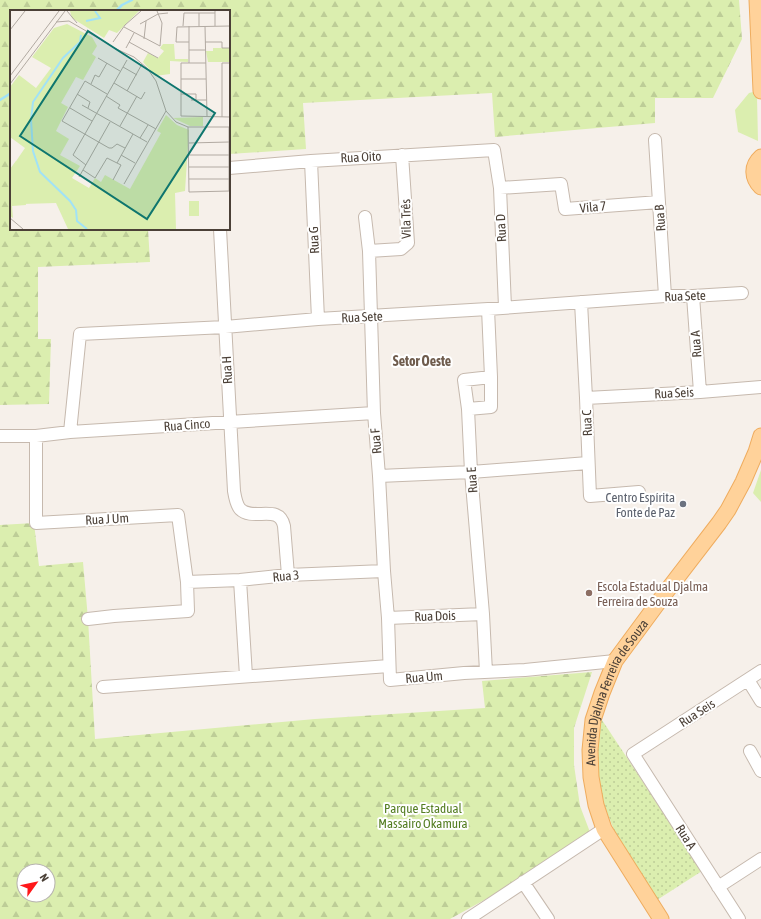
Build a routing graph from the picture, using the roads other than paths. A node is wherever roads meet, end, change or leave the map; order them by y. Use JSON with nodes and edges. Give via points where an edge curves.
{"nodes":[{"id":1,"x":758,"y":0,"type":"edge"},
{"id":2,"x":761,"y":91,"type":"edge"},
{"id":3,"x":655,"y":140,"type":"dead end"},
{"id":4,"x":494,"y":150,"type":"joint"},
{"id":5,"x":402,"y":155,"type":"junction"},
{"id":6,"x":761,"y":157,"type":"edge"},
{"id":7,"x":311,"y":160,"type":"junction"},
{"id":8,"x":230,"y":168,"type":"edge"},
{"id":9,"x":761,"y":187,"type":"edge"},
{"id":10,"x":500,"y":188,"type":"junction"},
{"id":11,"x":659,"y":202,"type":"junction"},
{"id":12,"x":365,"y":217,"type":"dead end"},
{"id":13,"x":220,"y":230,"type":"edge"},
{"id":14,"x":369,"y":252,"type":"junction"},
{"id":15,"x":742,"y":293,"type":"dead end"},
{"id":16,"x":665,"y":296,"type":"junction"},
{"id":17,"x":692,"y":296,"type":"junction"},
{"id":18,"x":580,"y":302,"type":"junction"},
{"id":19,"x":505,"y":307,"type":"junction"},
{"id":20,"x":488,"y":309,"type":"junction"},
{"id":21,"x":371,"y":317,"type":"junction"},
{"id":22,"x":318,"y":319,"type":"junction"},
{"id":23,"x":225,"y":327,"type":"junction"},
{"id":24,"x":491,"y":377,"type":"junction"},
{"id":25,"x":761,"y":387,"type":"edge"},
{"id":26,"x":700,"y":392,"type":"junction"},
{"id":27,"x":586,"y":398,"type":"junction"},
{"id":28,"x":468,"y":409,"type":"junction"},
{"id":29,"x":374,"y":413,"type":"junction"},
{"id":30,"x":230,"y":422,"type":"junction"},
{"id":31,"x":70,"y":432,"type":"junction"},
{"id":32,"x":0,"y":436,"type":"edge"},
{"id":33,"x":36,"y":436,"type":"junction"},
{"id":34,"x":761,"y":436,"type":"edge"},
{"id":35,"x":588,"y":463,"type":"junction"},
{"id":36,"x":471,"y":472,"type":"junction"},
{"id":37,"x":379,"y":476,"type":"junction"},
{"id":38,"x":638,"y":492,"type":"dead end"},
{"id":39,"x":384,"y":571,"type":"junction"},
{"id":40,"x":288,"y":575,"type":"junction"},
{"id":41,"x":240,"y":580,"type":"junction"},
{"id":42,"x":187,"y":582,"type":"junction"},
{"id":43,"x":483,"y":614,"type":"junction"},
{"id":44,"x":388,"y":618,"type":"junction"},
{"id":45,"x":88,"y":619,"type":"dead end"},
{"id":46,"x":614,"y":661,"type":"junction"},
{"id":47,"x":389,"y":666,"type":"junction"},
{"id":48,"x":761,"y":671,"type":"edge"},
{"id":49,"x":486,"y":672,"type":"junction"},
{"id":50,"x":246,"y":676,"type":"junction"},
{"id":51,"x":748,"y":680,"type":"junction"},
{"id":52,"x":103,"y":688,"type":"dead end"},
{"id":53,"x":761,"y":701,"type":"edge"},
{"id":54,"x":750,"y":751,"type":"dead end"},
{"id":55,"x":633,"y":754,"type":"joint"},
{"id":56,"x":761,"y":770,"type":"edge"},
{"id":57,"x":604,"y":829,"type":"junction"},
{"id":58,"x":761,"y":859,"type":"edge"},
{"id":59,"x":523,"y":882,"type":"junction"},
{"id":60,"x":718,"y":887,"type":"junction"},
{"id":61,"x":468,"y":919,"type":"edge"},
{"id":62,"x":548,"y":919,"type":"edge"},
{"id":63,"x":660,"y":919,"type":"edge"},
{"id":64,"x":739,"y":919,"type":"edge"}],
"edges":[{"from":1,"to":2,"type":"main road"},
{"from":3,"to":11,"type":"street","name":"Rua B"},
{"from":4,"to":5,"type":"street","name":"Rua Oito"},
{"from":4,"to":10,"type":"street","name":"Rua D"},
{"from":5,"to":7,"type":"street","name":"Rua Oito"},
{"from":5,"to":14,"type":"street","name":"Vila Três","via":[[408,243],[401,249]]},
{"from":6,"to":9,"type":"main road","via":[[755,164],[754,174]]},
{"from":7,"to":8,"type":"street","name":"Rua Oito"},
{"from":7,"to":22,"type":"street","name":"Rua G"},
{"from":10,"to":11,"type":"street","name":"Vila 7","via":[[561,184],[565,209]]},
{"from":10,"to":19,"type":"street","name":"Rua D"},
{"from":11,"to":16,"type":"street","name":"Rua B"},
{"from":12,"to":14,"type":"street","name":"Rua F"},
{"from":13,"to":23,"type":"street","name":"Rua H"},
{"from":14,"to":21,"type":"street","name":"Rua F"},
{"from":15,"to":17,"type":"street","name":"Rua Sete"},
{"from":16,"to":17,"type":"street","name":"Rua Sete"},
{"from":16,"to":18,"type":"street","name":"Rua Sete"},
{"from":17,"to":26,"type":"street","name":"Rua A"},
{"from":18,"to":19,"type":"street","name":"Rua Sete"},
{"from":18,"to":27,"type":"street","name":"Rua C"},
{"from":19,"to":20,"type":"street","name":"Rua Sete"},
{"from":20,"to":21,"type":"street","name":"Rua Sete"},
{"from":20,"to":24,"type":"street"},
{"from":21,"to":22,"type":"street","name":"Rua Sete"},
{"from":21,"to":29,"type":"street","name":"Rua F"},
{"from":22,"to":23,"type":"street","name":"Rua Sete"},
{"from":23,"to":30,"type":"street","name":"Rua H"},
{"from":23,"to":31,"type":"street","name":"Rua Sete","via":[[80,334]]},
{"from":24,"to":28,"type":"street","via":[[491,407]]},
{"from":24,"to":28,"type":"street","name":"Rua E","via":[[464,380]]},
{"from":25,"to":26,"type":"street","name":"Rua Seis"},
{"from":26,"to":27,"type":"street","name":"Rua Seis"},
{"from":27,"to":35,"type":"street","name":"Rua C"},
{"from":28,"to":36,"type":"street","name":"Rua E"},
{"from":29,"to":30,"type":"street","name":"Rua Cinco"},
{"from":29,"to":37,"type":"street","name":"Rua F"},
{"from":30,"to":31,"type":"street","name":"Rua Cinco"},
{"from":30,"to":40,"type":"street","name":"Rua H","via":[[236,501],[240,509],[247,513],[273,514],[282,519]]},
{"from":31,"to":33,"type":"street","name":"Rua Cinco"},
{"from":32,"to":33,"type":"street","name":"Rua Cinco"},
{"from":33,"to":42,"type":"street","name":"Rua J Um","via":[[36,523],[178,515]]},
{"from":34,"to":46,"type":"main road","name":"Avenida Djalma Ferreira de Souza","via":[[743,482],[728,510]]},
{"from":35,"to":36,"type":"street"},
{"from":35,"to":38,"type":"street","name":"Rua C","via":[[590,496]]},
{"from":36,"to":37,"type":"street"},
{"from":36,"to":43,"type":"street","name":"Rua E"},
{"from":37,"to":39,"type":"street","name":"Rua F"},
{"from":39,"to":40,"type":"street","name":"Rua 3"},
{"from":39,"to":44,"type":"street","name":"Rua F"},
{"from":40,"to":41,"type":"street","name":"Rua 3"},
{"from":41,"to":42,"type":"street","name":"Rua 3"},
{"from":41,"to":50,"type":"street"},
{"from":42,"to":45,"type":"street","via":[[188,611]]},
{"from":43,"to":44,"type":"street","name":"Rua Dois"},
{"from":43,"to":49,"type":"street","name":"Rua E"},
{"from":44,"to":47,"type":"street","name":"Rua F"},
{"from":46,"to":49,"type":"street","name":"Rua Um"},
{"from":46,"to":57,"type":"main road","name":"Avenida Djalma Ferreira de Souza","via":[[593,720],[590,750],[591,777]]},
{"from":47,"to":49,"type":"street","name":"Rua Um","via":[[390,680]]},
{"from":47,"to":50,"type":"street","name":"Rua Um"},
{"from":48,"to":51,"type":"street","name":"Rua Seis"},
{"from":50,"to":52,"type":"street","name":"Rua Um"},
{"from":51,"to":53,"type":"street"},
{"from":51,"to":55,"type":"street","name":"Rua Seis"},
{"from":54,"to":56,"type":"street"},
{"from":55,"to":60,"type":"street","name":"Rua A"},
{"from":57,"to":59,"type":"street"},
{"from":57,"to":63,"type":"main road","name":"Avenida Djalma Ferreira de Souza"},
{"from":58,"to":60,"type":"street"},
{"from":59,"to":61,"type":"street"},
{"from":59,"to":62,"type":"street"},
{"from":60,"to":64,"type":"street","name":"Rua A"}]}
